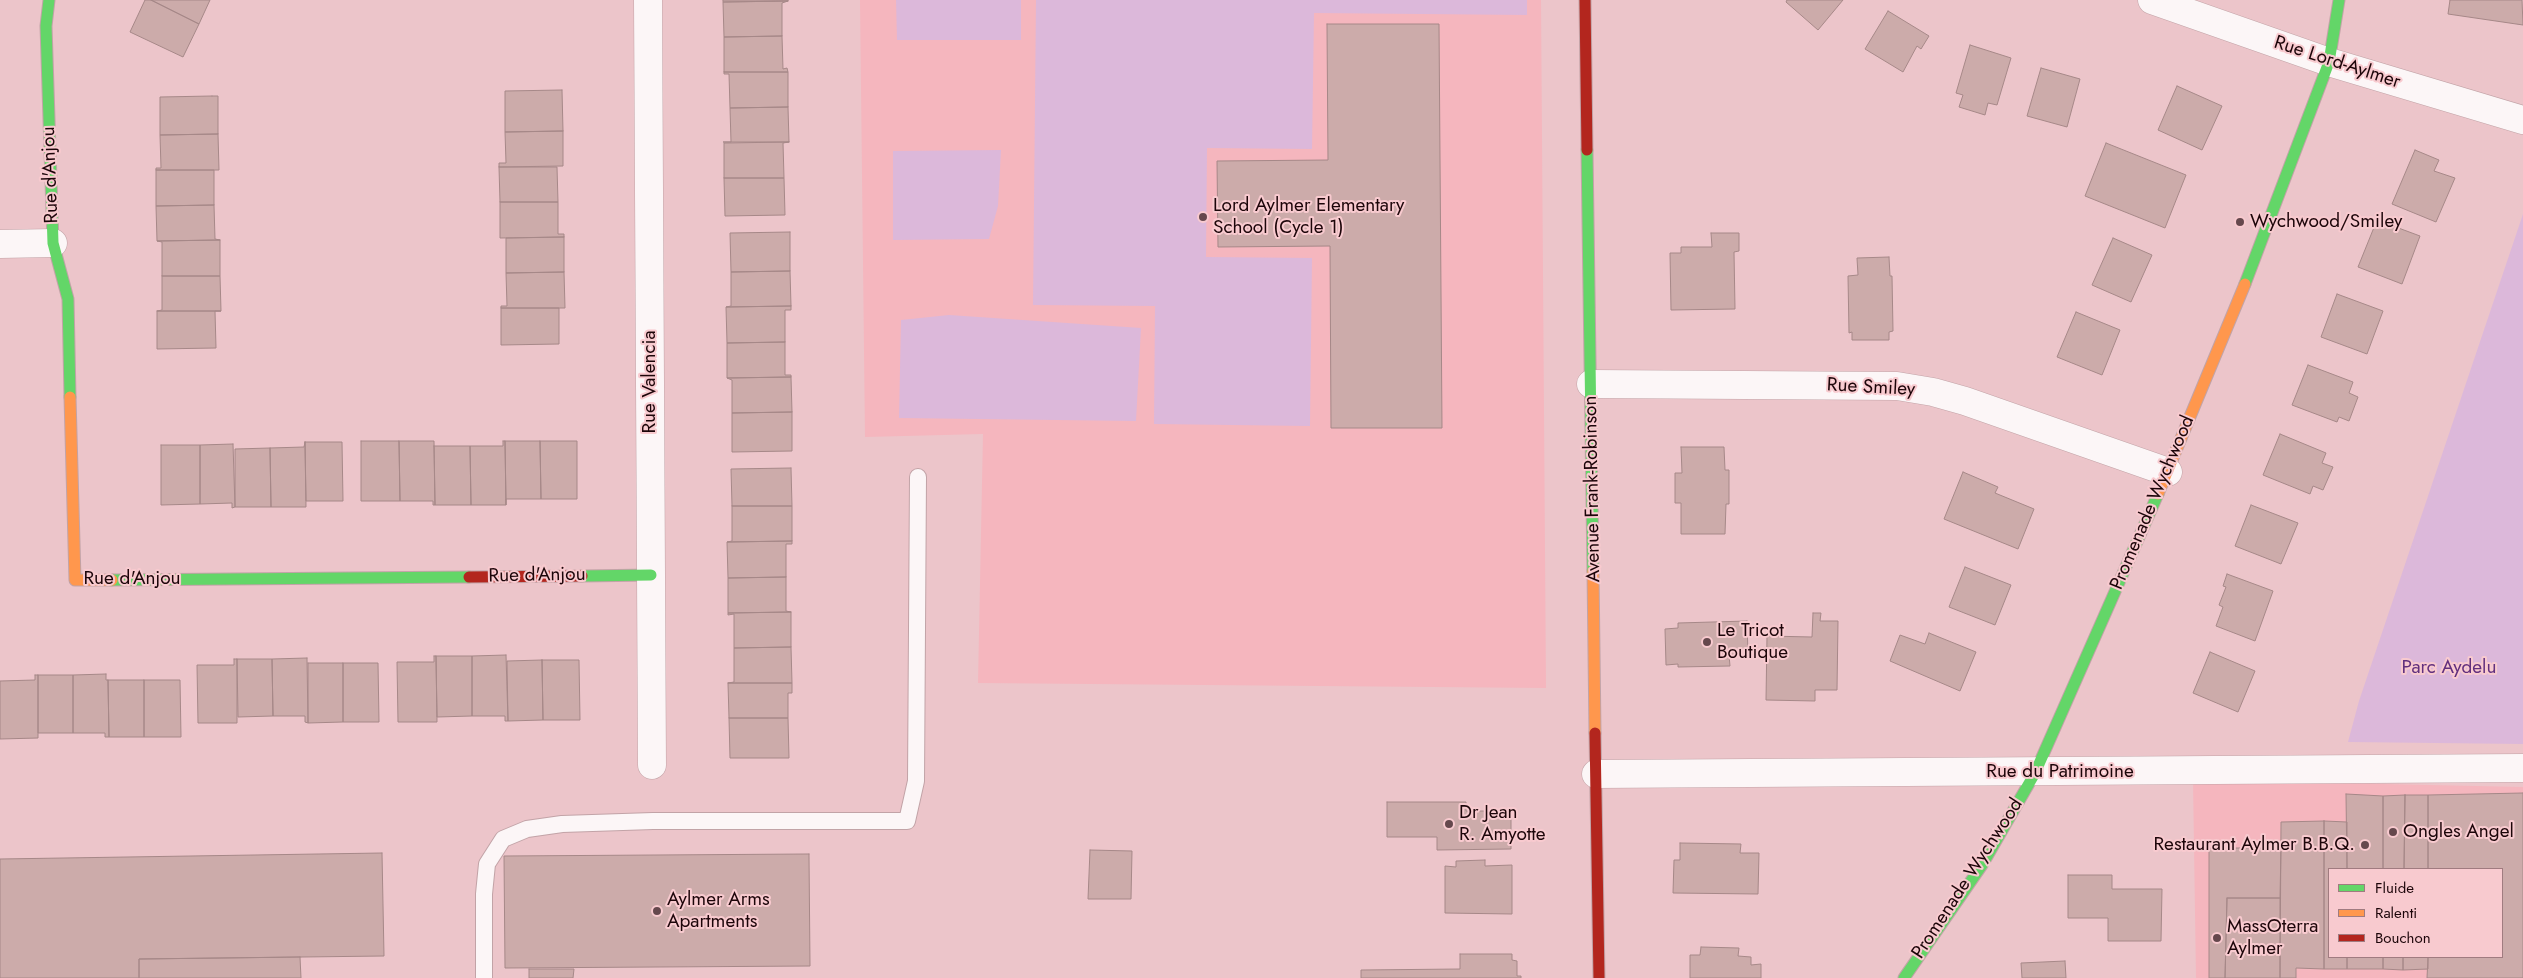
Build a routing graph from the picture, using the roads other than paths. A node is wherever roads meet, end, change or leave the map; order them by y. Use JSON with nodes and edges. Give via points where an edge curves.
{"nodes":[{"id":1,"x":49,"y":0,"type":"edge"},
{"id":2,"x":648,"y":0,"type":"edge"},
{"id":3,"x":1585,"y":0,"type":"edge"},
{"id":4,"x":2152,"y":0,"type":"edge"},
{"id":5,"x":2339,"y":0,"type":"edge"},
{"id":6,"x":2329,"y":62,"type":"junction"},
{"id":7,"x":2523,"y":120,"type":"edge"},
{"id":8,"x":53,"y":242,"type":"junction"},
{"id":9,"x":0,"y":244,"type":"edge"},
{"id":10,"x":1592,"y":384,"type":"junction"},
{"id":11,"x":2168,"y":472,"type":"junction"},
{"id":12,"x":918,"y":476,"type":"dead end"},
{"id":13,"x":652,"y":575,"type":"junction"},
{"id":14,"x":652,"y":765,"type":"dead end"},
{"id":15,"x":2523,"y":768,"type":"edge"},
{"id":16,"x":2035,"y":773,"type":"junction"},
{"id":17,"x":1596,"y":774,"type":"junction"},
{"id":18,"x":486,"y":954,"type":"junction"},
{"id":19,"x":472,"y":978,"type":"edge"},
{"id":20,"x":484,"y":978,"type":"edge"},
{"id":21,"x":1599,"y":978,"type":"edge"},
{"id":22,"x":1904,"y":978,"type":"edge"}],
"edges":[{"from":1,"to":8,"type":"street","name":"Rue d'Anjou","via":[[46,26]]},
{"from":2,"to":13,"type":"street","name":"Rue Valencia"},
{"from":3,"to":10,"type":"street","name":"Avenue Frank-Robinson"},
{"from":4,"to":6,"type":"street","name":"Rue Lord-Aylmer"},
{"from":5,"to":6,"type":"street","name":"Promenade Wychwood"},
{"from":6,"to":7,"type":"street","name":"Rue Lord-Aylmer"},
{"from":6,"to":11,"type":"street","name":"Promenade Wychwood","via":[[2265,235]]},
{"from":8,"to":9,"type":"street"},
{"from":8,"to":13,"type":"street","name":"Rue d'Anjou","via":[[68,299],[75,580]]},
{"from":10,"to":11,"type":"street","name":"Rue Smiley","via":[[1897,386],[1965,401]]},
{"from":10,"to":17,"type":"street","name":"Avenue Frank-Robinson"},
{"from":11,"to":16,"type":"street","name":"Promenade Wychwood"},
{"from":12,"to":18,"type":"lane","via":[[916,781],[907,821],[653,821],[562,824],[527,829],[502,839],[487,864],[484,894]]},
{"from":13,"to":14,"type":"street","name":"Rue Valencia"},
{"from":15,"to":16,"type":"street","name":"Rue du Patrimoine"},
{"from":16,"to":17,"type":"street","name":"Rue du Patrimoine"},
{"from":16,"to":22,"type":"street","name":"Promenade Wychwood","via":[[1982,865]]},
{"from":17,"to":21,"type":"street","name":"Avenue Frank-Robinson"},
{"from":18,"to":19,"type":"lane"},
{"from":18,"to":20,"type":"lane"}]}
